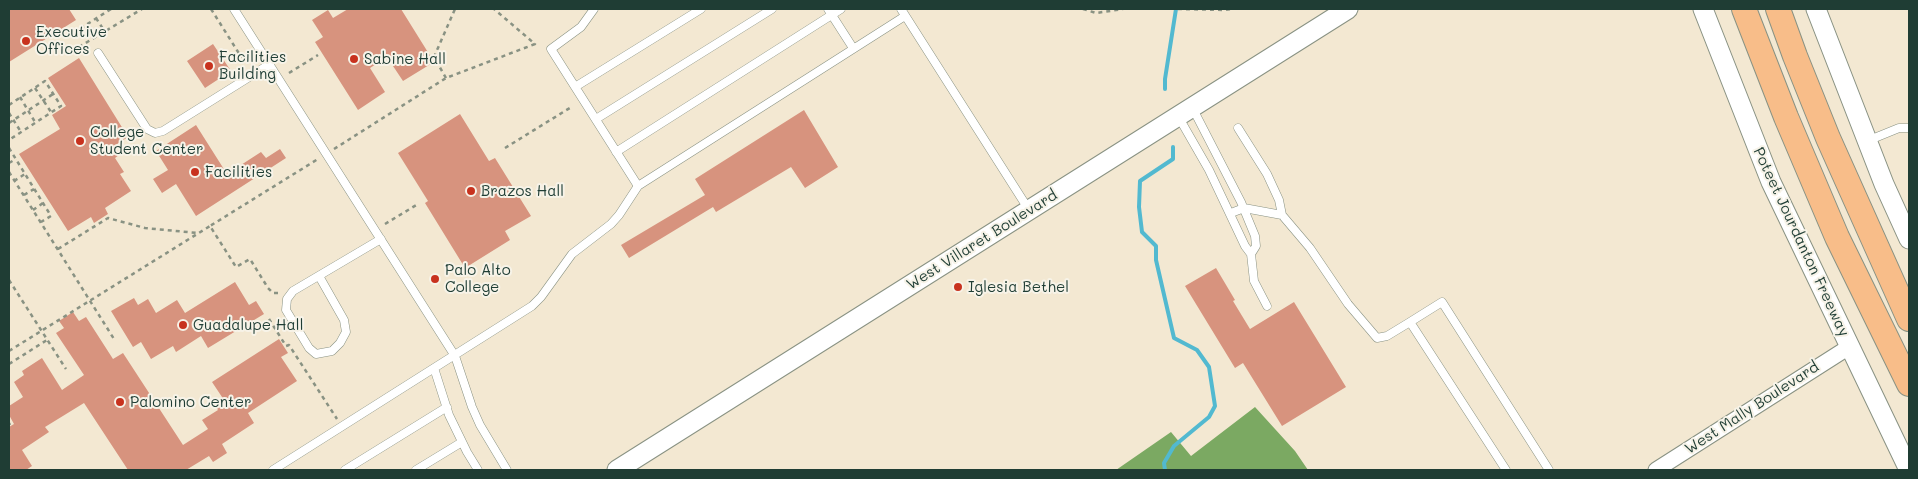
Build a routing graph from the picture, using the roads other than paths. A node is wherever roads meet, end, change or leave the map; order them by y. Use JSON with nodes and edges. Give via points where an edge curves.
{"nodes":[{"id":1,"x":234,"y":9,"type":"edge"},
{"id":2,"x":594,"y":9,"type":"edge"},
{"id":3,"x":701,"y":9,"type":"edge"},
{"id":4,"x":772,"y":9,"type":"edge"},
{"id":5,"x":841,"y":9,"type":"edge"},
{"id":6,"x":1348,"y":9,"type":"edge"},
{"id":7,"x":1703,"y":9,"type":"edge"},
{"id":8,"x":1744,"y":9,"type":"edge"},
{"id":9,"x":1778,"y":9,"type":"edge"},
{"id":10,"x":1816,"y":9,"type":"edge"},
{"id":11,"x":830,"y":12,"type":"edge"},
{"id":12,"x":903,"y":12,"type":"edge"},
{"id":13,"x":853,"y":48,"type":"junction"},
{"id":14,"x":98,"y":53,"type":"dead end"},
{"id":15,"x":270,"y":64,"type":"junction"},
{"id":16,"x":575,"y":87,"type":"junction"},
{"id":17,"x":1185,"y":112,"type":"junction"},
{"id":18,"x":596,"y":119,"type":"junction"},
{"id":19,"x":1238,"y":128,"type":"dead end"},
{"id":20,"x":1909,"y":128,"type":"edge"},
{"id":21,"x":1867,"y":141,"type":"junction"},
{"id":22,"x":616,"y":152,"type":"junction"},
{"id":23,"x":638,"y":186,"type":"junction"},
{"id":24,"x":1244,"y":208,"type":"junction"},
{"id":25,"x":1029,"y":210,"type":"junction"},
{"id":26,"x":1231,"y":213,"type":"junction"},
{"id":27,"x":1282,"y":215,"type":"junction"},
{"id":28,"x":381,"y":239,"type":"junction"},
{"id":29,"x":1909,"y":239,"type":"edge"},
{"id":30,"x":1251,"y":254,"type":"junction"},
{"id":31,"x":319,"y":276,"type":"junction"},
{"id":32,"x":1267,"y":306,"type":"dead end"},
{"id":33,"x":1909,"y":319,"type":"edge"},
{"id":34,"x":1410,"y":322,"type":"junction"},
{"id":35,"x":1849,"y":347,"type":"junction"},
{"id":36,"x":455,"y":356,"type":"junction"},
{"id":37,"x":434,"y":368,"type":"junction"},
{"id":38,"x":1909,"y":384,"type":"edge"},
{"id":39,"x":447,"y":407,"type":"junction"},
{"id":40,"x":462,"y":442,"type":"junction"},
{"id":41,"x":273,"y":470,"type":"edge"},
{"id":42,"x":345,"y":470,"type":"edge"},
{"id":43,"x":416,"y":470,"type":"edge"},
{"id":44,"x":478,"y":470,"type":"edge"},
{"id":45,"x":507,"y":470,"type":"edge"},
{"id":46,"x":617,"y":470,"type":"edge"},
{"id":47,"x":1506,"y":470,"type":"edge"},
{"id":48,"x":1549,"y":470,"type":"edge"},
{"id":49,"x":1656,"y":470,"type":"edge"},
{"id":50,"x":1909,"y":470,"type":"edge"}],
"edges":[{"from":1,"to":15,"type":"lane"},
{"from":2,"to":16,"type":"lane","via":[[581,27],[551,49]]},
{"from":3,"to":16,"type":"lane"},
{"from":4,"to":18,"type":"lane"},
{"from":5,"to":11,"type":"lane"},
{"from":6,"to":17,"type":"street","name":"West Villaret Boulevard"},
{"from":7,"to":35,"type":"street","name":"Poteet Jourdanton Freeway","via":[[1771,182]]},
{"from":8,"to":38,"type":"main road","via":[[1837,237]]},
{"from":9,"to":33,"type":"main road","via":[[1828,138]]},
{"from":10,"to":21,"type":"street"},
{"from":11,"to":13,"type":"lane"},
{"from":11,"to":22,"type":"lane"},
{"from":12,"to":13,"type":"lane"},
{"from":12,"to":25,"type":"lane"},
{"from":13,"to":23,"type":"lane"},
{"from":14,"to":15,"type":"lane","via":[[147,129],[155,133]]},
{"from":15,"to":28,"type":"lane"},
{"from":16,"to":18,"type":"lane"},
{"from":17,"to":24,"type":"lane"},
{"from":17,"to":25,"type":"street","name":"West Villaret Boulevard"},
{"from":17,"to":26,"type":"lane"},
{"from":18,"to":22,"type":"lane"},
{"from":19,"to":27,"type":"lane","via":[[1267,174]]},
{"from":20,"to":21,"type":"lane","via":[[1899,128]]},
{"from":21,"to":29,"type":"street"},
{"from":22,"to":23,"type":"lane"},
{"from":23,"to":36,"type":"lane","via":[[619,215],[572,254],[532,306]]},
{"from":24,"to":26,"type":"lane"},
{"from":24,"to":27,"type":"lane"},
{"from":24,"to":30,"type":"lane","via":[[1256,236],[1256,246]]},
{"from":25,"to":46,"type":"street","name":"West Villaret Boulevard"},
{"from":26,"to":30,"type":"lane"},
{"from":27,"to":34,"type":"lane","via":[[1310,248],[1348,304],[1378,338]]},
{"from":28,"to":31,"type":"lane"},
{"from":28,"to":36,"type":"lane"},
{"from":30,"to":32,"type":"lane","via":[[1254,281]]},
{"from":31,"to":31,"type":"lane","via":[[344,320],[346,332],[332,351],[316,354],[286,310],[287,299],[293,291]]},
{"from":34,"to":47,"type":"lane"},
{"from":34,"to":48,"type":"lane","via":[[1442,302]]},
{"from":35,"to":49,"type":"street","name":"West Mally Boulevard"},
{"from":35,"to":50,"type":"street","name":"Poteet Jourdanton Freeway"},
{"from":36,"to":37,"type":"lane"},
{"from":36,"to":45,"type":"lane","via":[[480,425]]},
{"from":37,"to":39,"type":"lane"},
{"from":37,"to":41,"type":"lane"},
{"from":39,"to":40,"type":"lane"},
{"from":39,"to":42,"type":"lane"},
{"from":40,"to":43,"type":"lane"},
{"from":40,"to":44,"type":"lane"}]}
